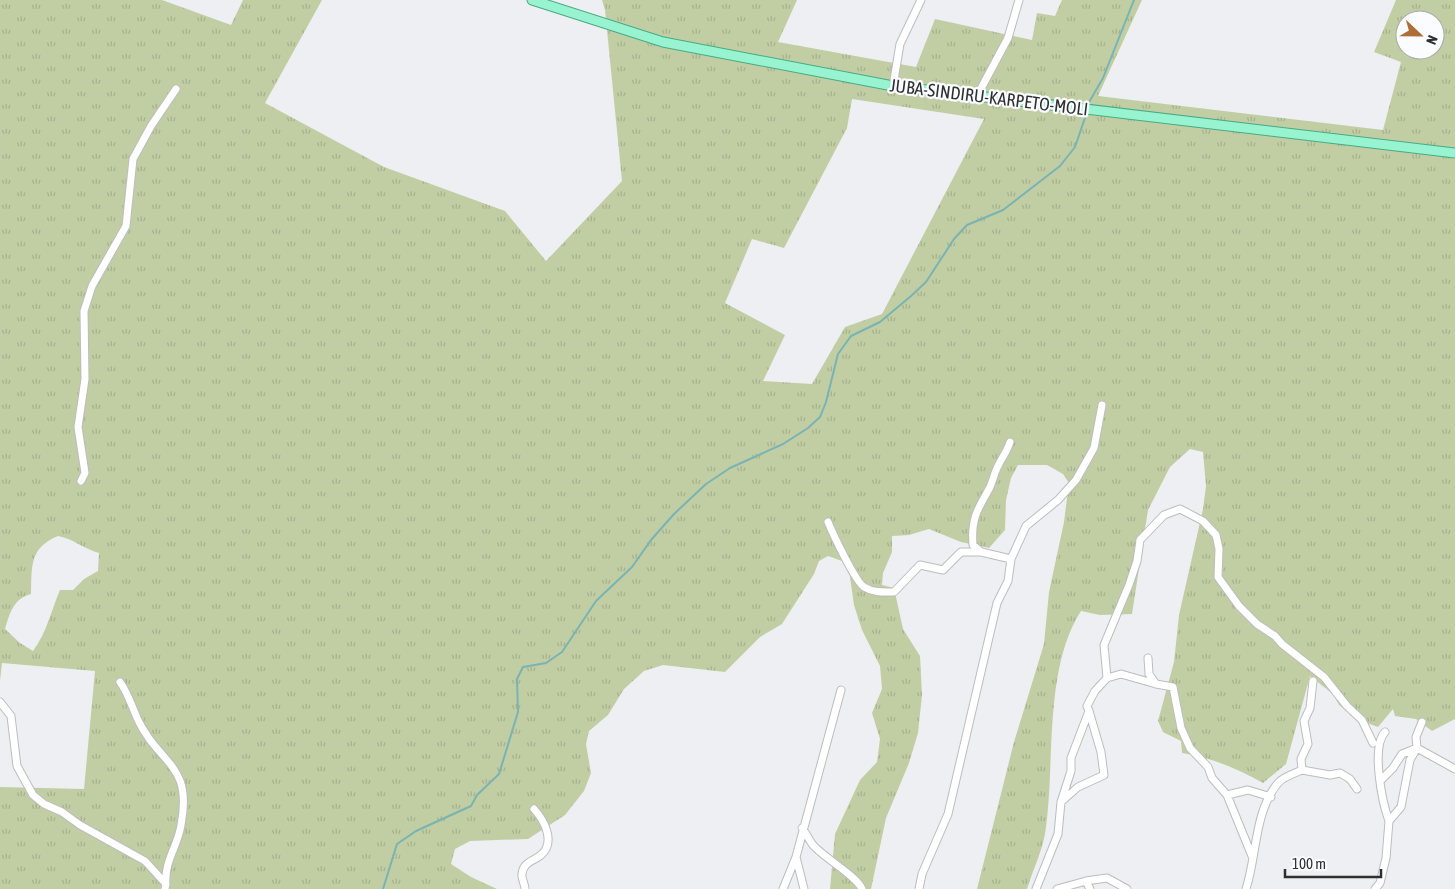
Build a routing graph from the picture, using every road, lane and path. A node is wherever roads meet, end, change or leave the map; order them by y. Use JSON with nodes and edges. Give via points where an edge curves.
{"nodes":[{"id":1,"x":532,"y":0,"type":"edge"},
{"id":2,"x":921,"y":0,"type":"edge"},
{"id":3,"x":1019,"y":0,"type":"edge"},
{"id":4,"x":893,"y":86,"type":"junction"},
{"id":5,"x":176,"y":88,"type":"dead end"},
{"id":6,"x":977,"y":96,"type":"junction"},
{"id":7,"x":1455,"y":153,"type":"edge"},
{"id":8,"x":1102,"y":405,"type":"dead end"},
{"id":9,"x":1010,"y":442,"type":"dead end"},
{"id":10,"x":81,"y":481,"type":"dead end"},
{"id":11,"x":828,"y":522,"type":"dead end"},
{"id":12,"x":981,"y":552,"type":"junction"},
{"id":13,"x":1011,"y":559,"type":"junction"},
{"id":14,"x":1148,"y":658,"type":"dead end"},
{"id":15,"x":1106,"y":678,"type":"junction"},
{"id":16,"x":1313,"y":681,"type":"dead end"},
{"id":17,"x":120,"y":682,"type":"dead end"},
{"id":18,"x":1156,"y":684,"type":"junction"},
{"id":19,"x":841,"y":690,"type":"dead end"},
{"id":20,"x":0,"y":702,"type":"edge"},
{"id":21,"x":1089,"y":711,"type":"junction"},
{"id":22,"x":1422,"y":722,"type":"dead end"},
{"id":23,"x":1385,"y":732,"type":"dead end"},
{"id":24,"x":1373,"y":743,"type":"dead end"},
{"id":25,"x":1417,"y":748,"type":"junction"},
{"id":26,"x":1455,"y":769,"type":"edge"},
{"id":27,"x":1302,"y":770,"type":"junction"},
{"id":28,"x":1381,"y":780,"type":"junction"},
{"id":29,"x":1357,"y":789,"type":"dead end"},
{"id":30,"x":1227,"y":795,"type":"junction"},
{"id":31,"x":1270,"y":797,"type":"junction"},
{"id":32,"x":1061,"y":802,"type":"junction"},
{"id":33,"x":534,"y":809,"type":"dead end"},
{"id":34,"x":1389,"y":821,"type":"junction"},
{"id":35,"x":802,"y":828,"type":"junction"},
{"id":36,"x":1252,"y":856,"type":"junction"},
{"id":37,"x":796,"y":857,"type":"junction"},
{"id":38,"x":1086,"y":881,"type":"junction"},
{"id":39,"x":166,"y":886,"type":"edge"},
{"id":40,"x":1249,"y":888,"type":"edge"},
{"id":41,"x":525,"y":889,"type":"edge"},
{"id":42,"x":783,"y":889,"type":"edge"},
{"id":43,"x":804,"y":889,"type":"edge"},
{"id":44,"x":862,"y":889,"type":"edge"},
{"id":45,"x":920,"y":889,"type":"edge"},
{"id":46,"x":1036,"y":889,"type":"edge"},
{"id":47,"x":1057,"y":889,"type":"edge"},
{"id":48,"x":1090,"y":889,"type":"edge"},
{"id":49,"x":1127,"y":889,"type":"edge"},
{"id":50,"x":1375,"y":889,"type":"edge"}],
"edges":[{"from":1,"to":4,"type":"main road","name":"JUBA-SINDIRU-KARPETO-MOLI","via":[[663,42]]},
{"from":2,"to":4,"type":"street","via":[[900,44]]},
{"from":3,"to":6,"type":"street","via":[[1008,38]]},
{"from":4,"to":6,"type":"main road","name":"JUBA-SINDIRU-KARPETO-MOLI"},
{"from":5,"to":10,"type":"street","via":[[133,159],[126,226],[92,286],[84,311],[84,379],[78,426],[85,473]]},
{"from":6,"to":7,"type":"main road","name":"JUBA-SINDIRU-KARPETO-MOLI"},
{"from":8,"to":13,"type":"street","via":[[1094,448],[1076,480],[1058,500],[1026,526]]},
{"from":9,"to":12,"type":"street","via":[[990,487],[977,507],[972,528],[973,544]]},
{"from":11,"to":12,"type":"street","via":[[862,586],[876,592],[894,592],[920,565],[943,570],[961,552]]},
{"from":12,"to":13,"type":"street"},
{"from":13,"to":45,"type":"street","via":[[1008,581],[997,603],[948,814],[922,874]]},
{"from":14,"to":18,"type":"street","via":[[1149,674]]},
{"from":15,"to":18,"type":"street","via":[[1121,674]]},
{"from":15,"to":21,"type":"street","via":[[1087,706]]},
{"from":15,"to":24,"type":"street","via":[[1104,645],[1129,585],[1140,540],[1164,515],[1180,509],[1203,521],[1216,535],[1218,576],[1239,606],[1324,677],[1362,720]]},
{"from":16,"to":27,"type":"street","via":[[1310,708],[1304,721],[1308,744],[1302,758]]},
{"from":17,"to":39,"type":"street","via":[[138,720],[169,761],[184,788],[181,825],[166,865]]},
{"from":18,"to":30,"type":"street","via":[[1173,686],[1181,728],[1190,748]]},
{"from":19,"to":35,"type":"street"},
{"from":20,"to":39,"type":"street","via":[[11,716],[17,766],[33,796],[145,860]]},
{"from":21,"to":32,"type":"street","via":[[1071,758],[1071,771]]},
{"from":21,"to":32,"type":"street","via":[[1104,774],[1078,787]]},
{"from":22,"to":25,"type":"street","via":[[1416,737]]},
{"from":23,"to":28,"type":"street","via":[[1380,737],[1377,752]]},
{"from":25,"to":26,"type":"street"},
{"from":25,"to":28,"type":"street","via":[[1402,754]]},
{"from":25,"to":34,"type":"street","via":[[1410,760],[1401,807]]},
{"from":27,"to":29,"type":"street","via":[[1330,776],[1340,773]]},
{"from":27,"to":31,"type":"street","via":[[1279,782]]},
{"from":28,"to":34,"type":"street"},
{"from":30,"to":31,"type":"street","via":[[1248,790]]},
{"from":30,"to":36,"type":"street"},
{"from":31,"to":36,"type":"street","via":[[1265,803]]},
{"from":32,"to":46,"type":"street","via":[[1058,834]]},
{"from":33,"to":41,"type":"street","via":[[545,825],[547,839],[543,853],[525,866],[522,873]]},
{"from":34,"to":50,"type":"street","via":[[1386,858],[1380,883]]},
{"from":35,"to":37,"type":"street"},
{"from":35,"to":44,"type":"street","via":[[813,845],[859,882]]},
{"from":36,"to":40,"type":"street"},
{"from":37,"to":42,"type":"street"},
{"from":37,"to":43,"type":"street"},
{"from":38,"to":47,"type":"street"},
{"from":38,"to":48,"type":"street"},
{"from":38,"to":49,"type":"street","via":[[1107,878]]}]}
